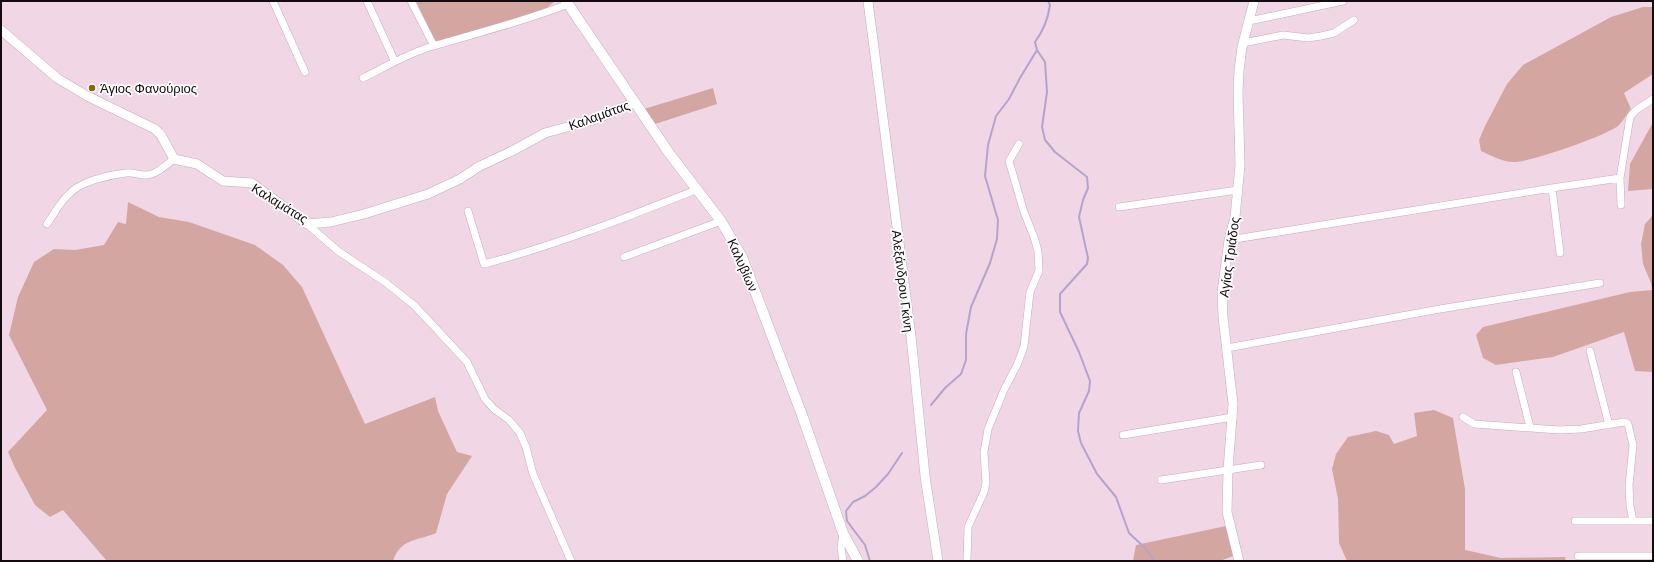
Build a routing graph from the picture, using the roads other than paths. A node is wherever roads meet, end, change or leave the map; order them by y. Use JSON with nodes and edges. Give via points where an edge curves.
{"nodes":[{"id":1,"x":273,"y":1,"type":"edge"},
{"id":2,"x":366,"y":1,"type":"edge"},
{"id":3,"x":411,"y":1,"type":"edge"},
{"id":4,"x":868,"y":1,"type":"edge"},
{"id":5,"x":1254,"y":1,"type":"edge"},
{"id":6,"x":1343,"y":1,"type":"edge"},
{"id":7,"x":567,"y":2,"type":"edge"},
{"id":8,"x":1249,"y":19,"type":"junction"},
{"id":9,"x":1354,"y":20,"type":"dead end"},
{"id":10,"x":1,"y":30,"type":"edge"},
{"id":11,"x":1243,"y":43,"type":"junction"},
{"id":12,"x":434,"y":46,"type":"junction"},
{"id":13,"x":395,"y":62,"type":"junction"},
{"id":14,"x":305,"y":72,"type":"dead end"},
{"id":15,"x":363,"y":78,"type":"dead end"},
{"id":16,"x":1653,"y":99,"type":"edge"},
{"id":17,"x":635,"y":102,"type":"junction"},
{"id":18,"x":1019,"y":144,"type":"dead end"},
{"id":19,"x":174,"y":159,"type":"junction"},
{"id":20,"x":1620,"y":178,"type":"junction"},
{"id":21,"x":1552,"y":188,"type":"junction"},
{"id":22,"x":698,"y":189,"type":"junction"},
{"id":23,"x":1238,"y":190,"type":"junction"},
{"id":24,"x":1621,"y":206,"type":"dead end"},
{"id":25,"x":1119,"y":207,"type":"dead end"},
{"id":26,"x":468,"y":211,"type":"dead end"},
{"id":27,"x":721,"y":221,"type":"junction"},
{"id":28,"x":47,"y":224,"type":"dead end"},
{"id":29,"x":307,"y":224,"type":"junction"},
{"id":30,"x":1229,"y":240,"type":"junction"},
{"id":31,"x":1560,"y":253,"type":"dead end"},
{"id":32,"x":624,"y":257,"type":"dead end"},
{"id":33,"x":1600,"y":283,"type":"dead end"},
{"id":34,"x":1227,"y":348,"type":"junction"},
{"id":35,"x":1590,"y":351,"type":"dead end"},
{"id":36,"x":1516,"y":372,"type":"dead end"},
{"id":37,"x":1233,"y":417,"type":"junction"},
{"id":38,"x":1463,"y":418,"type":"dead end"},
{"id":39,"x":1609,"y":425,"type":"junction"},
{"id":40,"x":1530,"y":427,"type":"junction"},
{"id":41,"x":1123,"y":435,"type":"dead end"},
{"id":42,"x":1261,"y":465,"type":"dead end"},
{"id":43,"x":1228,"y":470,"type":"junction"},
{"id":44,"x":1161,"y":480,"type":"dead end"},
{"id":45,"x":1575,"y":521,"type":"dead end"},
{"id":46,"x":1633,"y":521,"type":"junction"},
{"id":47,"x":1653,"y":521,"type":"edge"},
{"id":48,"x":843,"y":533,"type":"junction"},
{"id":49,"x":1578,"y":556,"type":"dead end"},
{"id":50,"x":1653,"y":556,"type":"edge"},
{"id":51,"x":571,"y":561,"type":"edge"},
{"id":52,"x":842,"y":561,"type":"edge"},
{"id":53,"x":858,"y":561,"type":"edge"},
{"id":54,"x":938,"y":561,"type":"edge"},
{"id":55,"x":967,"y":561,"type":"edge"},
{"id":56,"x":1239,"y":561,"type":"edge"}],
"edges":[{"from":1,"to":14,"type":"street"},
{"from":2,"to":13,"type":"street"},
{"from":3,"to":12,"type":"street"},
{"from":4,"to":54,"type":"street","name":"Αλεξάνδρου Γκίνη","via":[[911,336],[925,476]]},
{"from":5,"to":8,"type":"street","name":"Αγίας Τριάδος"},
{"from":6,"to":8,"type":"street"},
{"from":7,"to":12,"type":"street","via":[[544,13]]},
{"from":7,"to":17,"type":"main road","name":"Καλυβίων"},
{"from":8,"to":11,"type":"street","name":"Αγίας Τριάδος"},
{"from":9,"to":11,"type":"street","via":[[1341,29],[1321,36],[1308,38],[1283,35]]},
{"from":10,"to":19,"type":"street","via":[[57,78],[155,129]]},
{"from":11,"to":23,"type":"street","name":"Αγίας Τριάδος","via":[[1238,71]]},
{"from":12,"to":13,"type":"street"},
{"from":13,"to":15,"type":"street"},
{"from":16,"to":20,"type":"street","via":[[1630,117]]},
{"from":17,"to":22,"type":"main road","name":"Καλυβίων","via":[[669,153]]},
{"from":17,"to":29,"type":"street","name":"Καλαμάτας","via":[[597,119],[544,133],[428,194],[364,214],[331,222]]},
{"from":18,"to":55,"type":"street","via":[[1009,161],[1038,251],[1039,270],[1030,292],[1024,346],[988,429],[984,452],[986,483],[968,527]]},
{"from":19,"to":28,"type":"street","via":[[151,174],[128,172],[78,186],[68,194]]},
{"from":19,"to":29,"type":"street","name":"Καλαμάτας","via":[[197,164],[223,180],[252,183]]},
{"from":20,"to":21,"type":"street"},
{"from":20,"to":24,"type":"street"},
{"from":21,"to":30,"type":"street"},
{"from":21,"to":31,"type":"street"},
{"from":22,"to":26,"type":"street","via":[[586,233],[484,264]]},
{"from":22,"to":27,"type":"main road","name":"Καλυβίων"},
{"from":23,"to":25,"type":"street"},
{"from":23,"to":30,"type":"street","name":"Αγίας Τριάδος"},
{"from":27,"to":32,"type":"street"},
{"from":27,"to":48,"type":"main road","name":"Καλυβίων","via":[[745,264]]},
{"from":29,"to":51,"type":"street","via":[[338,251],[385,282],[415,306],[467,362],[485,400],[520,433],[533,474]]},
{"from":30,"to":34,"type":"street","name":"Αγίας Τριάδος","via":[[1222,292]]},
{"from":33,"to":34,"type":"street"},
{"from":34,"to":37,"type":"street","name":"Αγίας Τριάδος"},
{"from":35,"to":39,"type":"street"},
{"from":36,"to":40,"type":"street"},
{"from":37,"to":41,"type":"street"},
{"from":37,"to":43,"type":"street","name":"Αγίας Τριάδος"},
{"from":38,"to":40,"type":"street","via":[[1474,424]]},
{"from":39,"to":40,"type":"street","via":[[1559,430]]},
{"from":39,"to":46,"type":"street","via":[[1624,422],[1628,424],[1633,445],[1629,486]]},
{"from":42,"to":43,"type":"street"},
{"from":43,"to":44,"type":"street"},
{"from":43,"to":56,"type":"street","name":"Αγίας Τριάδος","via":[[1228,512]]},
{"from":45,"to":46,"type":"street"},
{"from":46,"to":47,"type":"street"},
{"from":48,"to":52,"type":"street"},
{"from":48,"to":53,"type":"main road","name":"Καλυβίων"},
{"from":49,"to":50,"type":"street"}]}
